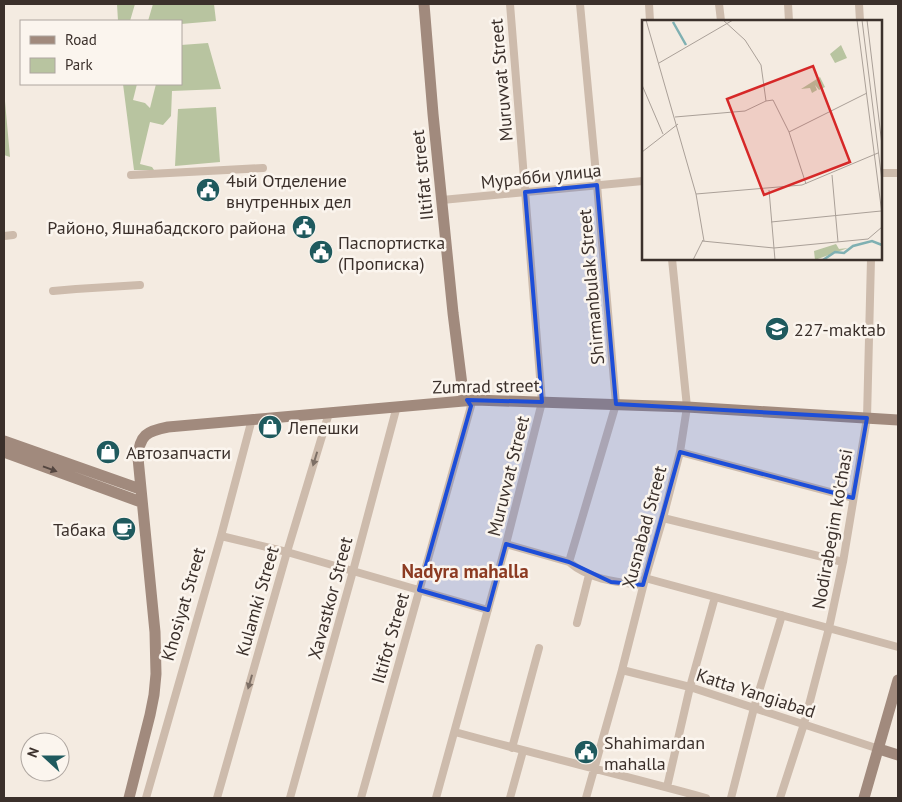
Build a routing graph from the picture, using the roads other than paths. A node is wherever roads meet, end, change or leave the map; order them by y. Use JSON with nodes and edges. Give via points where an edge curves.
{"nodes":[{"id":1,"x":424,"y":4,"type":"edge"},
{"id":2,"x":510,"y":4,"type":"edge"},
{"id":3,"x":580,"y":4,"type":"edge"},
{"id":4,"x":648,"y":4,"type":"edge"},
{"id":5,"x":719,"y":4,"type":"edge"},
{"id":6,"x":788,"y":4,"type":"edge"},
{"id":7,"x":858,"y":4,"type":"edge"},
{"id":8,"x":650,"y":20,"type":"edge"},
{"id":9,"x":720,"y":20,"type":"edge"},
{"id":10,"x":790,"y":20,"type":"edge"},
{"id":11,"x":860,"y":20,"type":"edge"},
{"id":12,"x":262,"y":168,"type":"dead end"},
{"id":13,"x":882,"y":173,"type":"edge"},
{"id":14,"x":898,"y":173,"type":"edge"},
{"id":15,"x":131,"y":175,"type":"dead end"},
{"id":16,"x":642,"y":181,"type":"edge"},
{"id":17,"x":598,"y":185,"type":"junction"},
{"id":18,"x":526,"y":192,"type":"junction"},
{"id":19,"x":442,"y":200,"type":"junction"},
{"id":20,"x":13,"y":235,"type":"dead end"},
{"id":21,"x":4,"y":236,"type":"edge"},
{"id":22,"x":672,"y":260,"type":"edge"},
{"id":23,"x":871,"y":260,"type":"edge"},
{"id":24,"x":140,"y":286,"type":"dead end"},
{"id":25,"x":53,"y":291,"type":"dead end"},
{"id":26,"x":467,"y":400,"type":"junction"},
{"id":27,"x":542,"y":402,"type":"junction"},
{"id":28,"x":616,"y":404,"type":"junction"},
{"id":29,"x":397,"y":406,"type":"junction"},
{"id":30,"x":687,"y":406,"type":"junction"},
{"id":31,"x":329,"y":413,"type":"junction"},
{"id":32,"x":867,"y":418,"type":"junction"},
{"id":33,"x":252,"y":419,"type":"junction"},
{"id":34,"x":898,"y":420,"type":"edge"},
{"id":35,"x":4,"y":442,"type":"edge"},
{"id":36,"x":4,"y":452,"type":"edge"},
{"id":37,"x":680,"y":452,"type":"junction"},
{"id":38,"x":140,"y":489,"type":"junction"},
{"id":39,"x":853,"y":498,"type":"junction"},
{"id":40,"x":142,"y":502,"type":"junction"},
{"id":41,"x":663,"y":518,"type":"junction"},
{"id":42,"x":221,"y":536,"type":"junction"},
{"id":43,"x":506,"y":544,"type":"junction"},
{"id":44,"x":287,"y":552,"type":"junction"},
{"id":45,"x":570,"y":562,"type":"junction"},
{"id":46,"x":842,"y":562,"type":"junction"},
{"id":47,"x":353,"y":572,"type":"junction"},
{"id":48,"x":589,"y":574,"type":"junction"},
{"id":49,"x":644,"y":581,"type":"junction"},
{"id":50,"x":419,"y":590,"type":"junction"},
{"id":51,"x":715,"y":597,"type":"junction"},
{"id":52,"x":488,"y":610,"type":"junction"},
{"id":53,"x":782,"y":615,"type":"junction"},
{"id":54,"x":577,"y":623,"type":"dead end"},
{"id":55,"x":829,"y":628,"type":"junction"},
{"id":56,"x":898,"y":647,"type":"edge"},
{"id":57,"x":539,"y":648,"type":"dead end"},
{"id":58,"x":622,"y":670,"type":"junction"},
{"id":59,"x":898,"y":680,"type":"edge"},
{"id":60,"x":690,"y":688,"type":"junction"},
{"id":61,"x":754,"y":708,"type":"junction"},
{"id":62,"x":804,"y":724,"type":"junction"},
{"id":63,"x":455,"y":732,"type":"junction"},
{"id":64,"x":512,"y":748,"type":"junction"},
{"id":65,"x":879,"y":749,"type":"junction"},
{"id":66,"x":523,"y":751,"type":"junction"},
{"id":67,"x":898,"y":755,"type":"edge"},
{"id":68,"x":595,"y":769,"type":"junction"},
{"id":69,"x":667,"y":787,"type":"junction"},
{"id":70,"x":129,"y":798,"type":"edge"},
{"id":71,"x":146,"y":798,"type":"edge"},
{"id":72,"x":216,"y":798,"type":"edge"},
{"id":73,"x":290,"y":798,"type":"edge"},
{"id":74,"x":361,"y":798,"type":"edge"},
{"id":75,"x":436,"y":798,"type":"edge"},
{"id":76,"x":510,"y":798,"type":"edge"},
{"id":77,"x":586,"y":798,"type":"edge"},
{"id":78,"x":706,"y":798,"type":"edge"},
{"id":79,"x":731,"y":798,"type":"edge"},
{"id":80,"x":780,"y":798,"type":"edge"},
{"id":81,"x":864,"y":798,"type":"edge"}],
"edges":[{"from":1,"to":19,"type":"street","name":"Iltifаt street"},
{"from":2,"to":18,"type":"street","name":"Muruvvat Street"},
{"from":3,"to":17,"type":"street","name":"Shirmаnbulak Street"},
{"from":4,"to":8,"type":"street"},
{"from":5,"to":9,"type":"street"},
{"from":6,"to":10,"type":"street"},
{"from":7,"to":11,"type":"street"},
{"from":12,"to":15,"type":"street"},
{"from":13,"to":14,"type":"street"},
{"from":16,"to":17,"type":"street","name":"Мурабби улица"},
{"from":17,"to":18,"type":"street","name":"Мурабби улица"},
{"from":17,"to":28,"type":"street","name":"Shirmаnbulak Street"},
{"from":18,"to":19,"type":"street","name":"Мурабби улица"},
{"from":18,"to":27,"type":"street","name":"Muruvvat Street"},
{"from":19,"to":26,"type":"street","name":"Iltifаt street","via":[[463,394]]},
{"from":20,"to":21,"type":"street"},
{"from":22,"to":30,"type":"street","name":"Xusnabad Street"},
{"from":23,"to":32,"type":"street","name":"Nodirabegim ko'chasi"},
{"from":24,"to":25,"type":"street"},
{"from":26,"to":27,"type":"street","name":"Zumrad street"},
{"from":26,"to":29,"type":"street","name":"Zumrad street"},
{"from":26,"to":50,"type":"street","name":"Iltifot Street","via":[[471,406]]},
{"from":27,"to":28,"type":"street","name":"Zumrad street"},
{"from":27,"to":43,"type":"street","name":"Muruvvat Street"},
{"from":28,"to":30,"type":"street","name":"Zumrad street"},
{"from":28,"to":45,"type":"street","name":"Shirmаnbulak Street"},
{"from":29,"to":31,"type":"street","name":"Zumrad street"},
{"from":29,"to":47,"type":"street","name":"Xavastkor Street"},
{"from":30,"to":32,"type":"street","name":"Zumrad street"},
{"from":30,"to":37,"type":"street","name":"Xusnabad Street"},
{"from":31,"to":33,"type":"street","name":"Zumrad street"},
{"from":31,"to":44,"type":"street","name":"Kulamki Street","one_way":true},
{"from":32,"to":34,"type":"street","name":"Zumrad street"},
{"from":32,"to":39,"type":"street","name":"Nodirabegim ko'chasi"},
{"from":33,"to":38,"type":"street","name":"Zumrad street","via":[[168,427],[149,432],[139,449]]},
{"from":33,"to":42,"type":"street","name":"Khosiyat Street"},
{"from":35,"to":38,"type":"street"},
{"from":36,"to":40,"type":"street","one_way":true},
{"from":37,"to":39,"type":"street"},
{"from":37,"to":41,"type":"street","name":"Xusnabad Street"},
{"from":38,"to":40,"type":"street","name":"Zumrad street"},
{"from":39,"to":46,"type":"street","name":"Nodirabegim ko'chasi"},
{"from":40,"to":70,"type":"street","name":"Khosiyat Street","via":[[156,674],[150,715]]},
{"from":41,"to":46,"type":"street"},
{"from":41,"to":49,"type":"street","name":"Xusnabad Street"},
{"from":42,"to":44,"type":"street"},
{"from":42,"to":71,"type":"street","name":"Khosiyat Street"},
{"from":43,"to":45,"type":"street"},
{"from":43,"to":52,"type":"street","name":"Muruvvat Street"},
{"from":44,"to":47,"type":"street"},
{"from":44,"to":72,"type":"street","name":"Kulamki Street","one_way":true},
{"from":45,"to":48,"type":"street"},
{"from":46,"to":55,"type":"street","name":"Nodirabegim ko'chasi"},
{"from":47,"to":50,"type":"street"},
{"from":47,"to":73,"type":"street","name":"Xavastkor Street"},
{"from":48,"to":49,"type":"street","via":[[611,582]]},
{"from":48,"to":54,"type":"street"},
{"from":49,"to":51,"type":"street"},
{"from":49,"to":58,"type":"street","name":"Xusnabad Street"},
{"from":50,"to":52,"type":"street"},
{"from":50,"to":74,"type":"street","name":"Iltifot Street"},
{"from":51,"to":53,"type":"street"},
{"from":51,"to":60,"type":"street"},
{"from":52,"to":63,"type":"street","name":"Muruvvat Street"},
{"from":53,"to":55,"type":"street"},
{"from":53,"to":61,"type":"street"},
{"from":55,"to":56,"type":"street"},
{"from":55,"to":62,"type":"street","name":"Nodirabegim ko'chasi"},
{"from":57,"to":64,"type":"street"},
{"from":58,"to":60,"type":"street","name":"Katta Yangiabad"},
{"from":58,"to":68,"type":"street","name":"Xusnabad Street"},
{"from":59,"to":65,"type":"street"},
{"from":60,"to":61,"type":"street","name":"Katta Yangiabad"},
{"from":60,"to":69,"type":"street"},
{"from":61,"to":62,"type":"street","name":"Katta Yangiabad"},
{"from":61,"to":79,"type":"street"},
{"from":62,"to":65,"type":"street","name":"Katta Yangiabad"},
{"from":62,"to":80,"type":"street","name":"Nodirabegim ko'chasi"},
{"from":63,"to":64,"type":"street"},
{"from":63,"to":75,"type":"street","name":"Muruvvat Street"},
{"from":64,"to":66,"type":"street"},
{"from":65,"to":67,"type":"street"},
{"from":65,"to":81,"type":"street"},
{"from":66,"to":68,"type":"street"},
{"from":66,"to":76,"type":"street"},
{"from":68,"to":69,"type":"street"},
{"from":68,"to":77,"type":"street","name":"Xusnabad Street"},
{"from":69,"to":78,"type":"street"}]}
